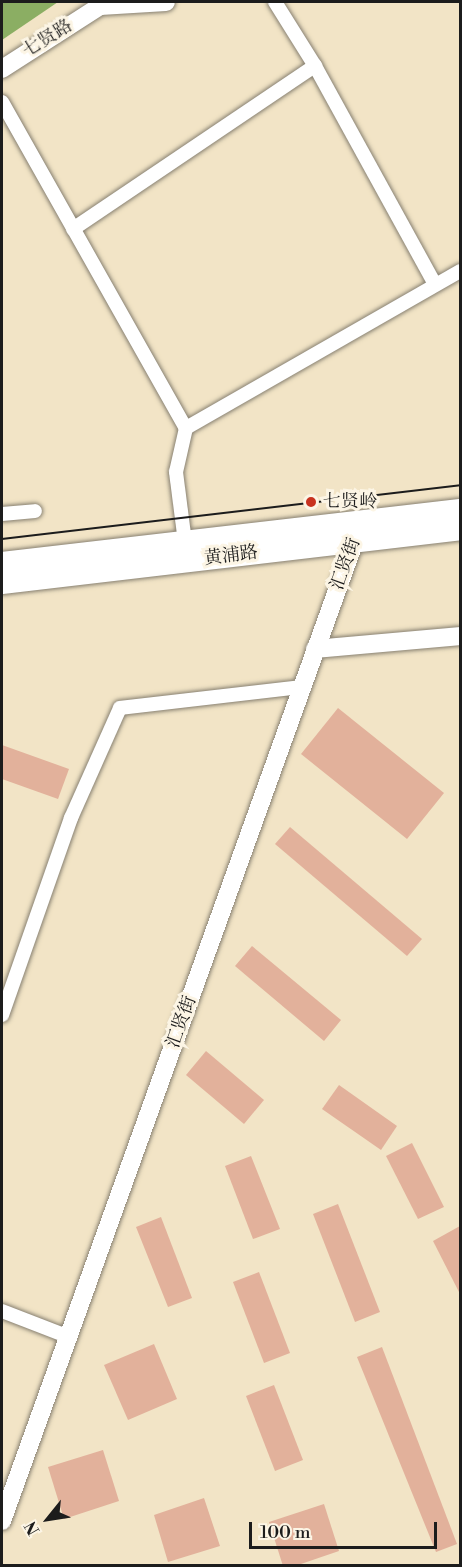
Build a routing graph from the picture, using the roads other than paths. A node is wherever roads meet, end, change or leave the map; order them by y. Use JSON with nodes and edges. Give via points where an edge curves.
{"nodes":[{"id":1,"x":166,"y":2,"type":"edge"},
{"id":2,"x":274,"y":2,"type":"edge"},
{"id":3,"x":315,"y":66,"type":"junction"},
{"id":4,"x":2,"y":69,"type":"edge"},
{"id":5,"x":2,"y":102,"type":"edge"},
{"id":6,"x":73,"y":229,"type":"junction"},
{"id":7,"x":460,"y":271,"type":"edge"},
{"id":8,"x":435,"y":284,"type":"junction"},
{"id":9,"x":186,"y":428,"type":"junction"},
{"id":10,"x":460,"y":510,"type":"edge"},
{"id":11,"x":35,"y":511,"type":"dead end"},
{"id":12,"x":2,"y":514,"type":"edge"},
{"id":13,"x":460,"y":529,"type":"edge"},
{"id":14,"x":358,"y":531,"type":"junction"},
{"id":15,"x":185,"y":542,"type":"junction"},
{"id":16,"x":2,"y":563,"type":"edge"},
{"id":17,"x":2,"y":583,"type":"edge"},
{"id":18,"x":460,"y":636,"type":"edge"},
{"id":19,"x":315,"y":649,"type":"junction"},
{"id":20,"x":302,"y":687,"type":"junction"},
{"id":21,"x":2,"y":1015,"type":"edge"},
{"id":22,"x":2,"y":1311,"type":"edge"},
{"id":23,"x":69,"y":1337,"type":"junction"},
{"id":24,"x":2,"y":1521,"type":"edge"}],
"edges":[{"from":1,"to":4,"type":"street","name":"七贤路","via":[[100,6]]},
{"from":2,"to":3,"type":"street"},
{"from":3,"to":6,"type":"street"},
{"from":3,"to":8,"type":"street"},
{"from":5,"to":6,"type":"street"},
{"from":6,"to":9,"type":"street"},
{"from":7,"to":8,"type":"street"},
{"from":8,"to":9,"type":"street"},
{"from":9,"to":15,"type":"street","via":[[176,472]]},
{"from":10,"to":14,"type":"highway","name":"黄浦路"},
{"from":11,"to":12,"type":"street"},
{"from":13,"to":14,"type":"highway","name":"黄浦路"},
{"from":14,"to":15,"type":"highway","name":"黄浦路"},
{"from":14,"to":17,"type":"highway","name":"黄浦路"},
{"from":14,"to":19,"type":"street","name":"汇贤街"},
{"from":15,"to":16,"type":"highway","name":"黄浦路"},
{"from":18,"to":19,"type":"street"},
{"from":19,"to":20,"type":"street","name":"汇贤街"},
{"from":20,"to":21,"type":"street","via":[[120,708],[71,818]]},
{"from":20,"to":23,"type":"street","name":"汇贤街"},
{"from":22,"to":23,"type":"street"},
{"from":23,"to":24,"type":"street","name":"汇贤街"}]}
